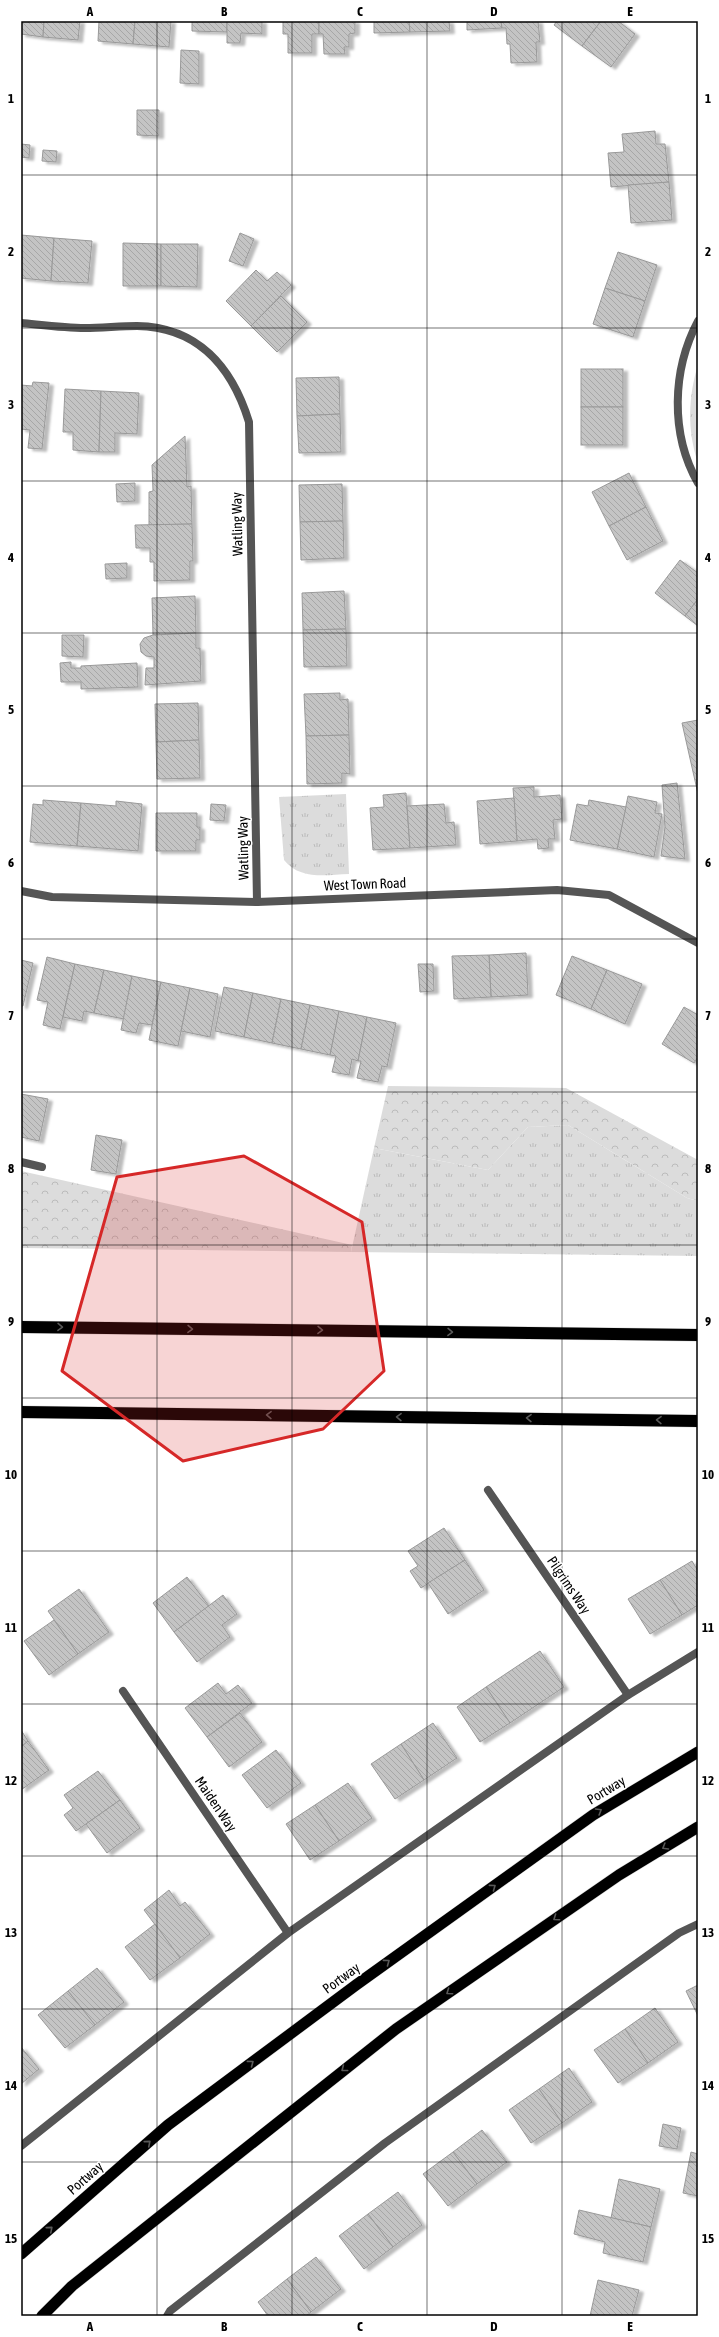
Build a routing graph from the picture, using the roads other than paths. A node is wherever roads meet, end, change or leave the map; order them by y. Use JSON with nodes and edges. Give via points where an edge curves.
{"nodes":[{"id":1,"x":698,"y":321,"type":"edge"},
{"id":2,"x":21,"y":323,"type":"edge"},
{"id":3,"x":698,"y":483,"type":"edge"},
{"id":4,"x":21,"y":891,"type":"edge"},
{"id":5,"x":257,"y":902,"type":"junction"},
{"id":6,"x":698,"y":942,"type":"edge"},
{"id":7,"x":21,"y":1162,"type":"edge"},
{"id":8,"x":42,"y":1167,"type":"dead end"},
{"id":9,"x":21,"y":1327,"type":"edge"},
{"id":10,"x":698,"y":1335,"type":"edge"},
{"id":11,"x":21,"y":1412,"type":"edge"},
{"id":12,"x":698,"y":1421,"type":"edge"},
{"id":13,"x":488,"y":1490,"type":"dead end"},
{"id":14,"x":698,"y":1652,"type":"edge"},
{"id":15,"x":123,"y":1691,"type":"dead end"},
{"id":16,"x":628,"y":1695,"type":"junction"},
{"id":17,"x":698,"y":1752,"type":"edge"},
{"id":18,"x":698,"y":1827,"type":"edge"},
{"id":19,"x":698,"y":1924,"type":"edge"},
{"id":20,"x":288,"y":1933,"type":"junction"},
{"id":21,"x":21,"y":2146,"type":"edge"},
{"id":22,"x":21,"y":2254,"type":"edge"},
{"id":23,"x":42,"y":2316,"type":"edge"},
{"id":24,"x":167,"y":2316,"type":"edge"}],
"edges":[{"from":1,"to":3,"type":"street","via":[[685,351],[677,399],[684,451]]},
{"from":2,"to":5,"type":"street","name":"Watling Way","via":[[85,328],[139,326],[189,338],[205,348],[220,365],[243,402],[249,422]]},
{"from":4,"to":5,"type":"street","name":"West Town Road","via":[[52,897]]},
{"from":5,"to":6,"type":"street","name":"West Town Road","via":[[557,890],[609,895]]},
{"from":7,"to":8,"type":"street"},
{"from":9,"to":10,"type":"highway","one_way":true},
{"from":12,"to":11,"type":"highway","one_way":true},
{"from":13,"to":16,"type":"street","name":"Pilgrims Way"},
{"from":14,"to":16,"type":"street"},
{"from":15,"to":20,"type":"street","name":"Maiden Way"},
{"from":16,"to":20,"type":"street"},
{"from":22,"to":17,"type":"highway","name":"Portway","one_way":true,"via":[[168,2126],[356,1985],[592,1815]]},
{"from":18,"to":23,"type":"highway","one_way":true,"via":[[619,1875],[396,2029],[72,2286]]},
{"from":19,"to":24,"type":"street","via":[[680,1933],[385,2143]]},
{"from":20,"to":21,"type":"street"}]}
